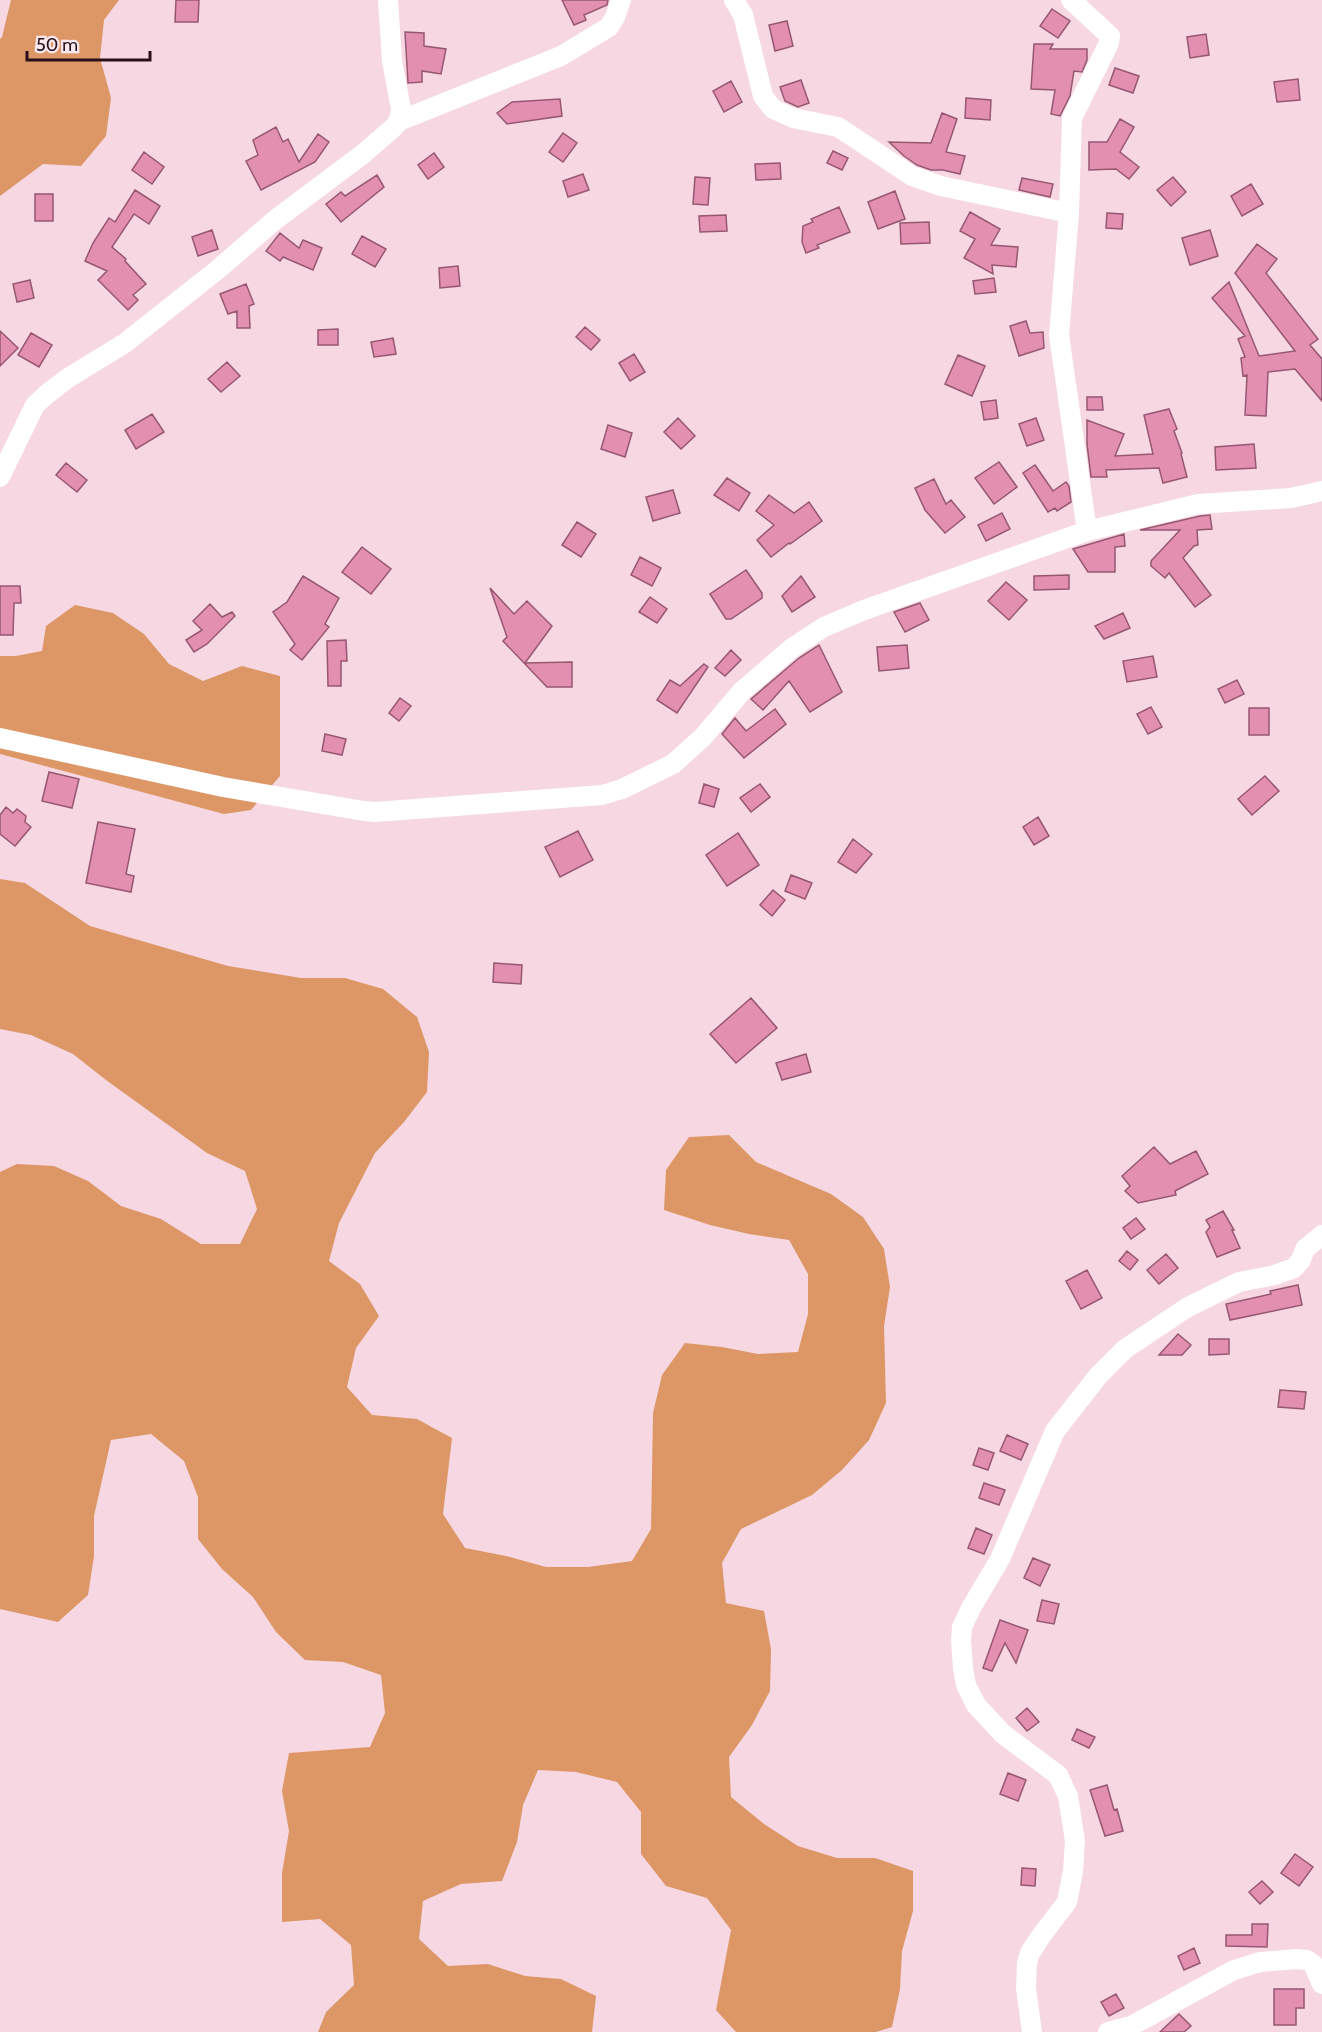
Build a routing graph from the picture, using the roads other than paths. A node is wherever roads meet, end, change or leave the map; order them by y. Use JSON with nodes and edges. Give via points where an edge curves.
{"nodes":[{"id":1,"x":388,"y":0,"type":"edge"},
{"id":2,"x":621,"y":0,"type":"edge"},
{"id":3,"x":734,"y":0,"type":"edge"},
{"id":4,"x":1071,"y":0,"type":"edge"},
{"id":5,"x":399,"y":121,"type":"junction"},
{"id":6,"x":1069,"y":213,"type":"junction"},
{"id":7,"x":1,"y":474,"type":"edge"},
{"id":8,"x":1322,"y":491,"type":"edge"},
{"id":9,"x":1088,"y":531,"type":"junction"},
{"id":10,"x":0,"y":738,"type":"edge"},
{"id":11,"x":1322,"y":1235,"type":"edge"},
{"id":12,"x":1322,"y":1983,"type":"edge"},
{"id":13,"x":1032,"y":2032,"type":"edge"},
{"id":14,"x":1108,"y":2032,"type":"edge"}],
"edges":[{"from":1,"to":5,"type":"street","via":[[392,61],[401,109]]},
{"from":2,"to":5,"type":"street","via":[[609,27],[561,56]]},
{"from":3,"to":6,"type":"street","via":[[743,15],[764,96],[773,109],[793,118],[838,127],[912,176],[941,186]]},
{"from":4,"to":6,"type":"street","via":[[1110,38],[1072,118]]},
{"from":5,"to":7,"type":"street","via":[[125,343],[47,394],[35,405]]},
{"from":6,"to":9,"type":"street","via":[[1059,335]]},
{"from":8,"to":9,"type":"street","via":[[1291,498],[1198,504]]},
{"from":9,"to":10,"type":"street","via":[[824,627],[792,648],[742,691],[704,737],[673,764],[602,795],[364,811],[223,788]]},
{"from":11,"to":13,"type":"street","via":[[1305,1249],[1294,1268],[1239,1282],[1188,1307],[1125,1349],[1098,1376],[1055,1431],[1000,1559],[963,1627],[963,1668],[976,1705],[1003,1734],[1058,1775],[1068,1797],[1075,1841],[1073,1871],[1066,1902],[1030,1953],[1026,1988]]},
{"from":12,"to":14,"type":"street","via":[[1307,1960],[1260,1962],[1234,1970],[1131,2026]]}]}
